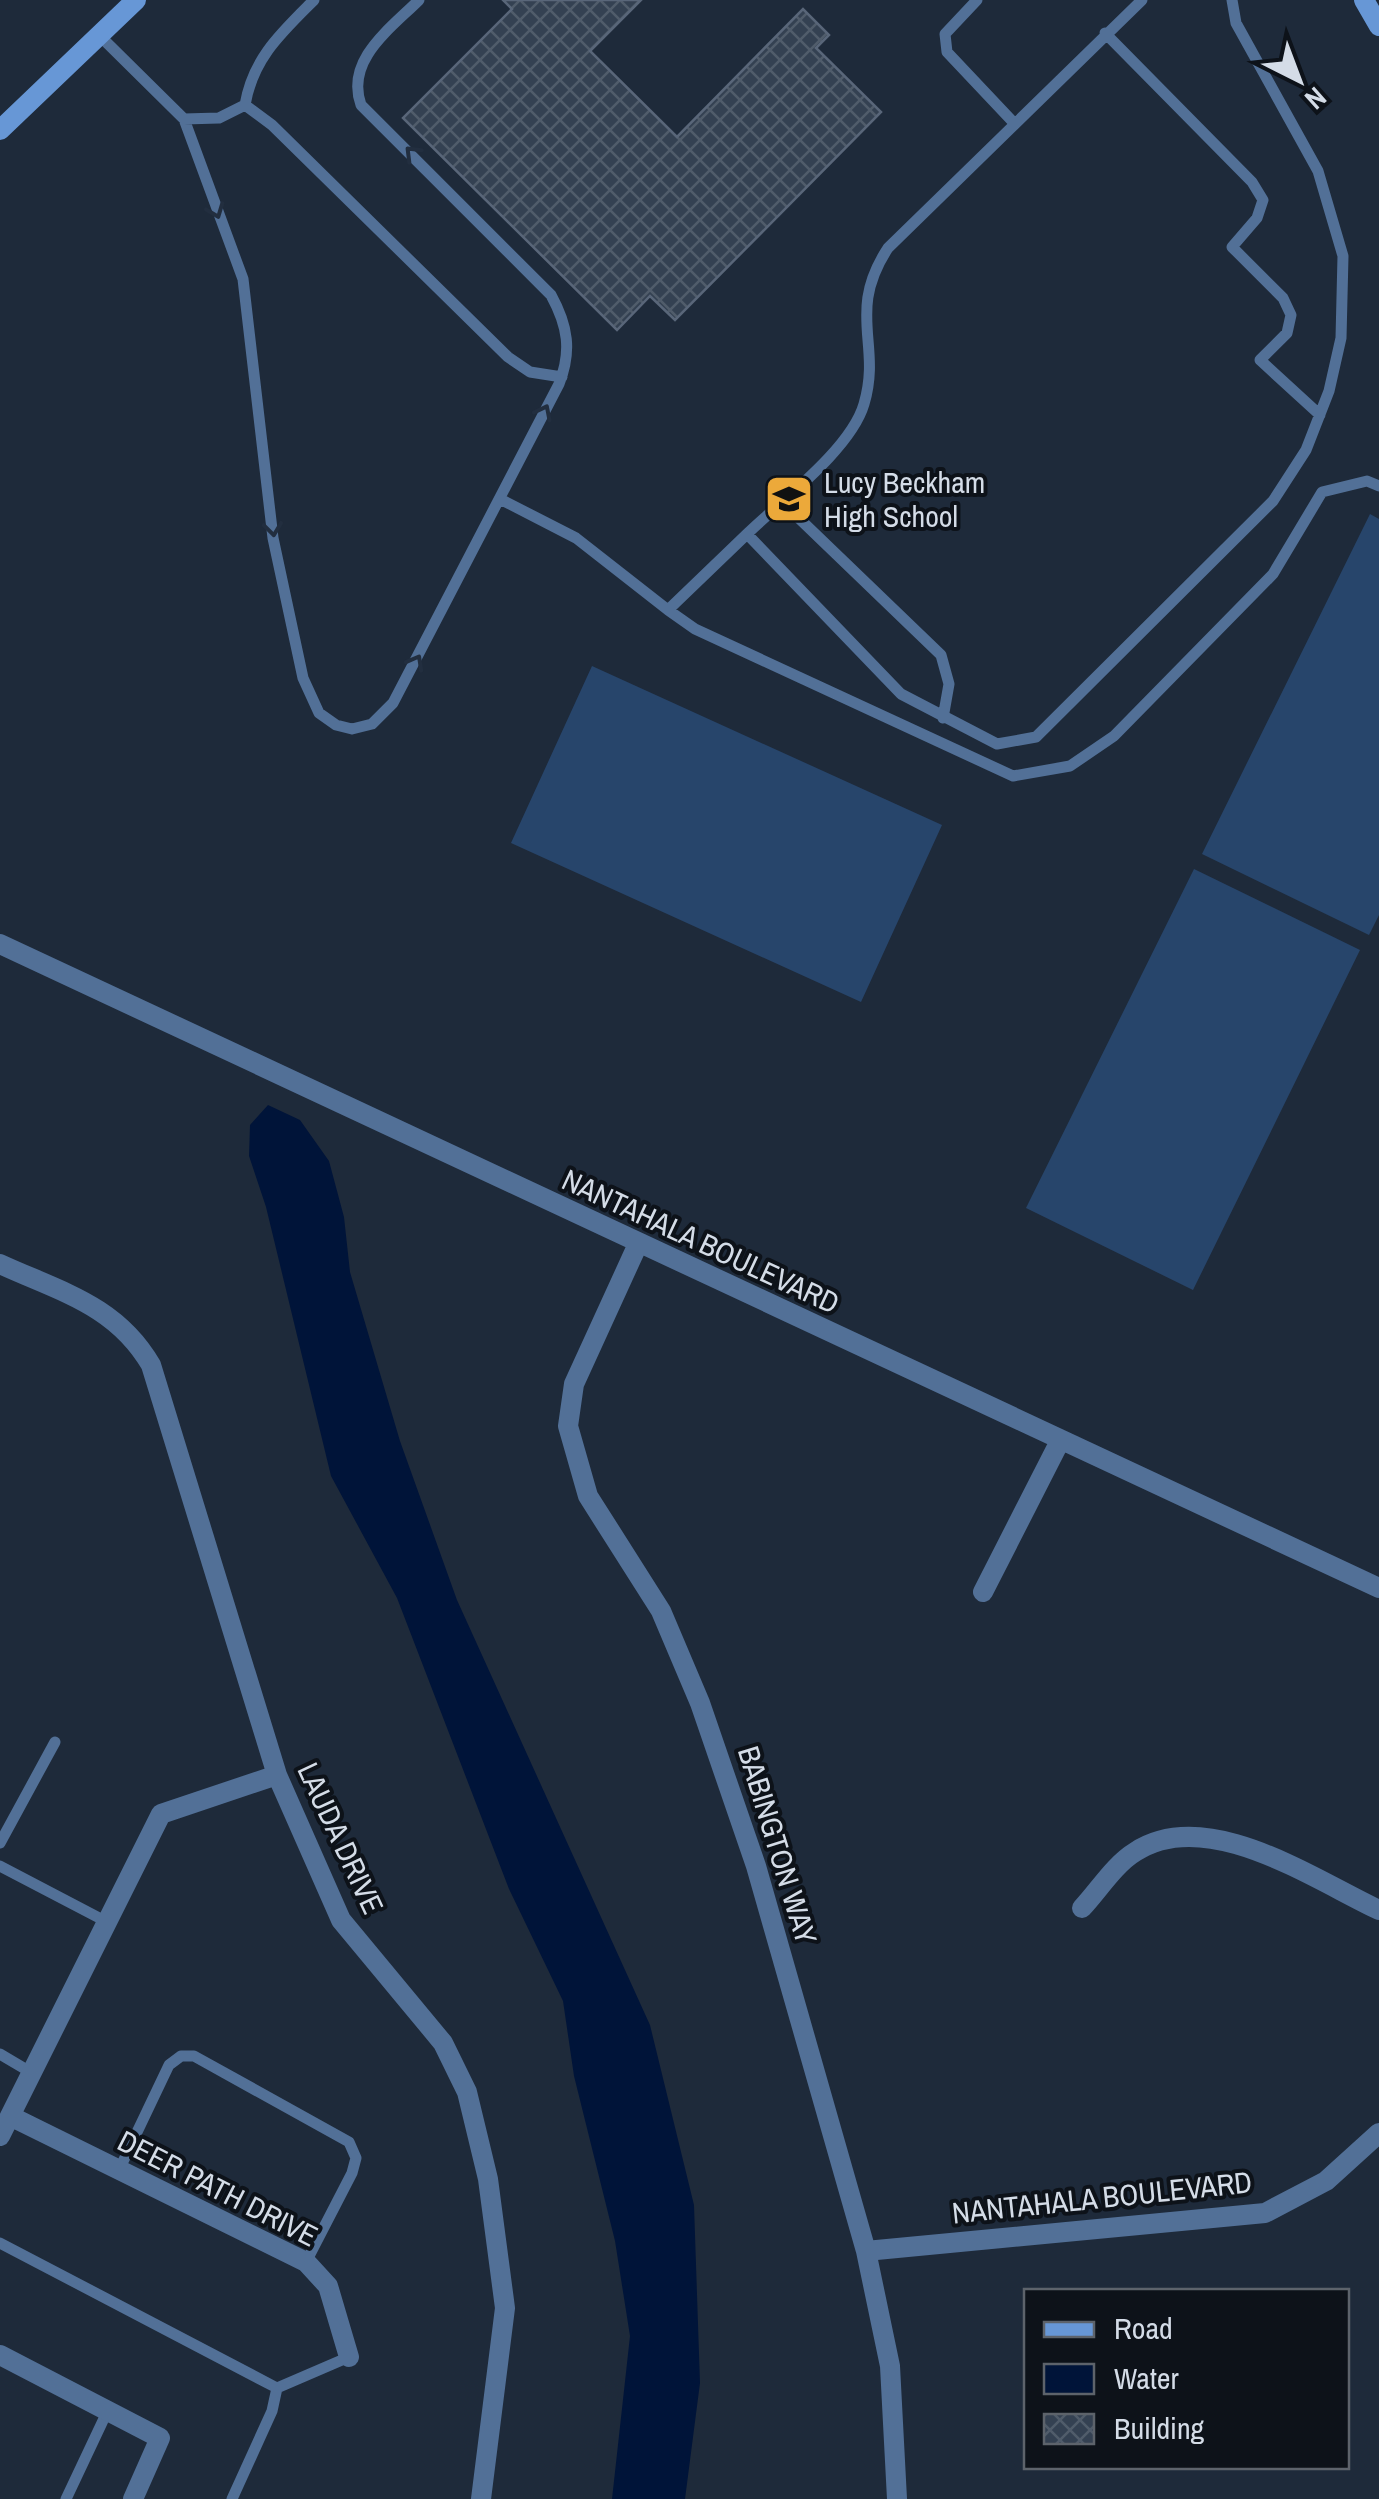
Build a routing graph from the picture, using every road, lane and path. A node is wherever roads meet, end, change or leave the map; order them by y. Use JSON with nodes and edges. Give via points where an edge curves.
{"nodes":[{"id":1,"x":136,"y":0,"type":"edge"},
{"id":2,"x":314,"y":0,"type":"edge"},
{"id":3,"x":419,"y":0,"type":"edge"},
{"id":4,"x":977,"y":0,"type":"edge"},
{"id":5,"x":1142,"y":0,"type":"edge"},
{"id":6,"x":1232,"y":0,"type":"edge"},
{"id":7,"x":1364,"y":0,"type":"edge"},
{"id":8,"x":1379,"y":26,"type":"edge"},
{"id":9,"x":1105,"y":33,"type":"junction"},
{"id":10,"x":99,"y":35,"type":"junction"},
{"id":11,"x":245,"y":105,"type":"junction"},
{"id":12,"x":184,"y":119,"type":"junction"},
{"id":13,"x":1014,"y":123,"type":"junction"},
{"id":14,"x":0,"y":130,"type":"edge"},
{"id":15,"x":562,"y":377,"type":"junction"},
{"id":16,"x":1320,"y":415,"type":"junction"},
{"id":17,"x":1379,"y":486,"type":"edge"},
{"id":18,"x":500,"y":499,"type":"junction"},
{"id":19,"x":781,"y":500,"type":"junction"},
{"id":20,"x":747,"y":534,"type":"junction"},
{"id":21,"x":668,"y":610,"type":"junction"},
{"id":22,"x":944,"y":718,"type":"junction"},
{"id":23,"x":0,"y":944,"type":"edge"},
{"id":24,"x":638,"y":1244,"type":"junction"},
{"id":25,"x":0,"y":1264,"type":"edge"},
{"id":26,"x":1060,"y":1440,"type":"junction"},
{"id":27,"x":1379,"y":1588,"type":"edge"},
{"id":28,"x":983,"y":1592,"type":"dead end"},
{"id":29,"x":56,"y":1742,"type":"dead end"},
{"id":30,"x":276,"y":1775,"type":"junction"},
{"id":31,"x":0,"y":1843,"type":"edge"},
{"id":32,"x":0,"y":1866,"type":"edge"},
{"id":33,"x":1082,"y":1908,"type":"dead end"},
{"id":34,"x":1379,"y":1910,"type":"edge"},
{"id":35,"x":108,"y":1922,"type":"junction"},
{"id":36,"x":0,"y":2054,"type":"edge"},
{"id":37,"x":32,"y":2073,"type":"junction"},
{"id":38,"x":10,"y":2116,"type":"junction"},
{"id":39,"x":1379,"y":2134,"type":"edge"},
{"id":40,"x":0,"y":2136,"type":"edge"},
{"id":41,"x":119,"y":2170,"type":"junction"},
{"id":42,"x":0,"y":2243,"type":"edge"},
{"id":43,"x":866,"y":2251,"type":"junction"},
{"id":44,"x":306,"y":2262,"type":"junction"},
{"id":45,"x":0,"y":2355,"type":"edge"},
{"id":46,"x":348,"y":2358,"type":"joint"},
{"id":47,"x":277,"y":2388,"type":"junction"},
{"id":48,"x":108,"y":2410,"type":"junction"},
{"id":49,"x":66,"y":2499,"type":"edge"},
{"id":50,"x":133,"y":2499,"type":"edge"},
{"id":51,"x":232,"y":2499,"type":"edge"},
{"id":52,"x":481,"y":2499,"type":"edge"},
{"id":53,"x":897,"y":2499,"type":"edge"}],
"edges":[{"from":1,"to":10,"type":"main road"},
{"from":2,"to":11,"type":"lane","via":[[269,45],[254,68]]},
{"from":15,"to":3,"type":"lane","one_way":true,"via":[[569,345],[552,295],[361,105],[355,88],[362,60]]},
{"from":4,"to":13,"type":"lane","via":[[945,34],[947,52]]},
{"from":5,"to":9,"type":"lane"},
{"from":6,"to":16,"type":"lane","via":[[1236,23],[1318,171],[1343,256],[1342,338]]},
{"from":7,"to":8,"type":"main road"},
{"from":9,"to":13,"type":"lane"},
{"from":9,"to":16,"type":"lane","via":[[1263,200],[1232,247],[1291,314],[1287,333],[1260,360]]},
{"from":10,"to":12,"type":"lane"},
{"from":10,"to":14,"type":"main road"},
{"from":11,"to":12,"type":"lane","via":[[219,118]]},
{"from":11,"to":15,"type":"lane","via":[[508,357],[530,372]]},
{"from":12,"to":18,"type":"lane","one_way":true,"via":[[243,279],[273,538],[304,678],[319,713],[352,728],[372,724],[393,704]]},
{"from":13,"to":19,"type":"lane","via":[[888,248],[870,276],[864,404],[851,433]]},
{"from":18,"to":15,"type":"lane","one_way":true},
{"from":16,"to":22,"type":"lane","via":[[1274,501],[1036,737],[997,744]]},
{"from":17,"to":21,"type":"lane","via":[[1366,481],[1322,492],[1273,574],[1114,736],[1070,766],[1013,776],[694,629]]},
{"from":18,"to":21,"type":"lane","via":[[576,538]]},
{"from":19,"to":20,"type":"lane"},
{"from":19,"to":22,"type":"lane","via":[[941,655],[949,684]]},
{"from":20,"to":21,"type":"lane"},
{"from":20,"to":22,"type":"lane","via":[[901,694]]},
{"from":23,"to":24,"type":"street","name":"NANTAHALA BOULEVARD"},
{"from":24,"to":26,"type":"street","name":"NANTAHALA BOULEVARD"},
{"from":24,"to":43,"type":"street","name":"BABINGTON WAY","via":[[574,1384],[568,1426],[574,1456],[588,1496],[661,1611],[731,1785]]},
{"from":25,"to":30,"type":"street","name":"LAUDA DRIVE","via":[[105,1311],[133,1334],[151,1366]]},
{"from":26,"to":27,"type":"street","name":"NANTAHALA BOULEVARD"},
{"from":26,"to":28,"type":"street"},
{"from":29,"to":31,"type":"lane"},
{"from":30,"to":35,"type":"street","via":[[162,1814]]},
{"from":30,"to":52,"type":"street","name":"LAUDA DRIVE","via":[[341,1920],[443,2043],[467,2092],[488,2179],[505,2308]]},
{"from":32,"to":35,"type":"lane"},
{"from":33,"to":34,"type":"street","via":[[1134,1852],[1176,1837],[1228,1838]]},
{"from":35,"to":37,"type":"street"},
{"from":36,"to":37,"type":"lane"},
{"from":37,"to":38,"type":"street"},
{"from":38,"to":40,"type":"street"},
{"from":38,"to":41,"type":"street","name":"DEER PATH DRIVE"},
{"from":39,"to":43,"type":"street","name":"NANTAHALA BOULEVARD","via":[[1326,2181],[1265,2213]]},
{"from":41,"to":44,"type":"street","name":"DEER PATH DRIVE"},
{"from":41,"to":44,"type":"lane","via":[[169,2065],[194,2056],[350,2142],[352,2173]]},
{"from":42,"to":47,"type":"lane"},
{"from":43,"to":53,"type":"street","name":"BABINGTON WAY","via":[[890,2366]]},
{"from":44,"to":46,"type":"street","name":"DEER PATH DRIVE","via":[[328,2286]]},
{"from":45,"to":48,"type":"street"},
{"from":46,"to":47,"type":"lane"},
{"from":47,"to":51,"type":"lane"},
{"from":48,"to":49,"type":"lane"},
{"from":48,"to":50,"type":"street","via":[[160,2438]]}]}
